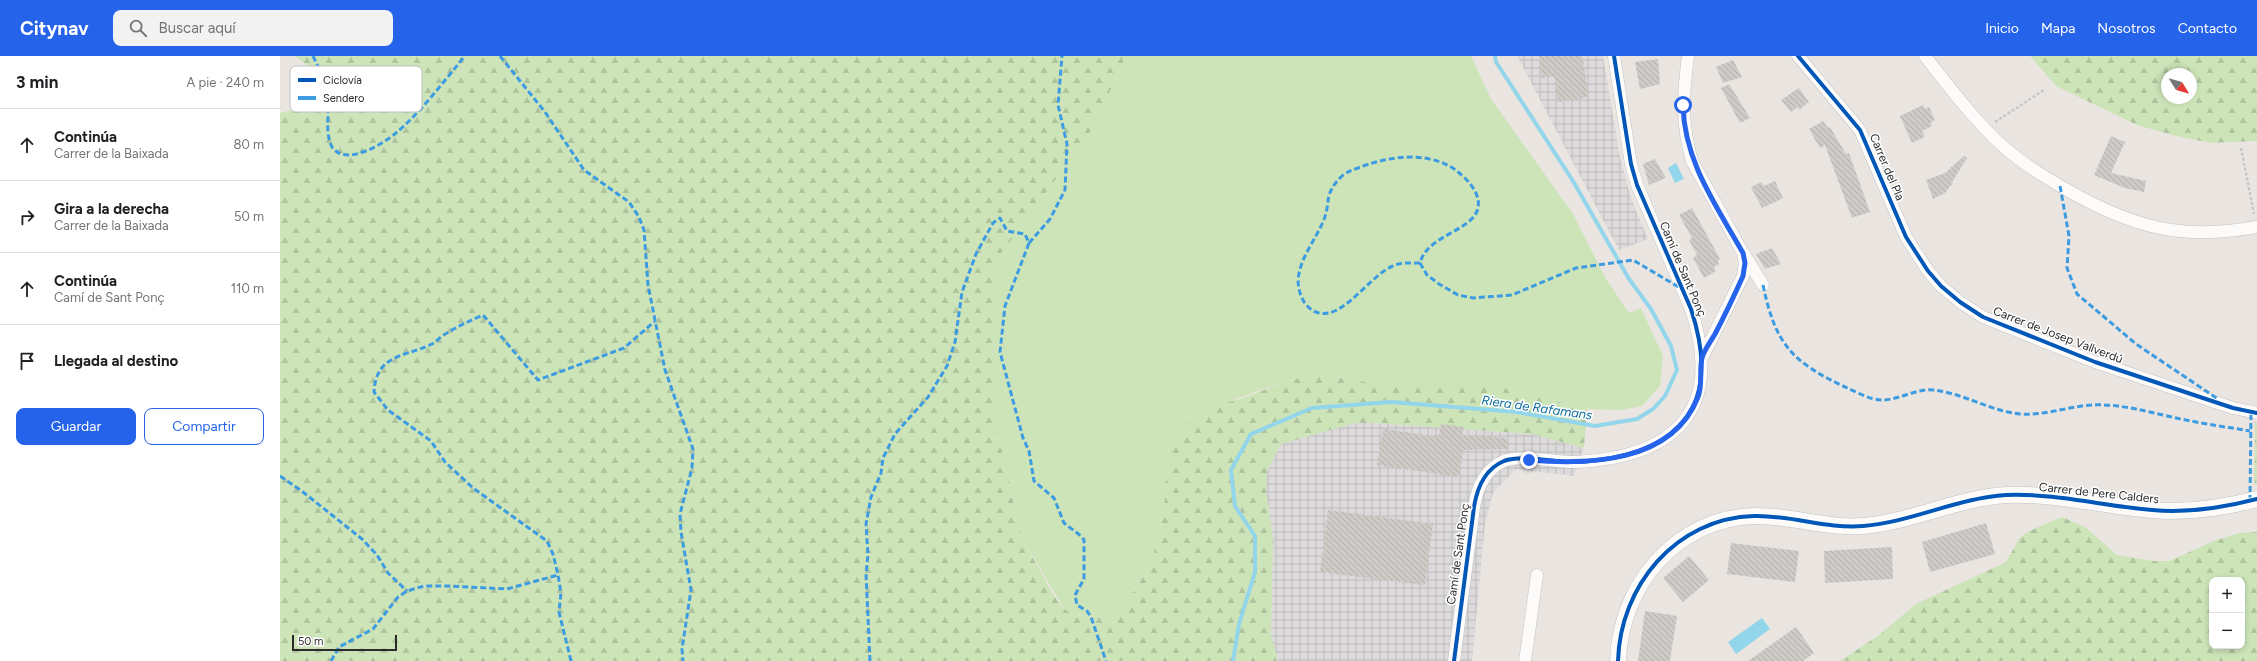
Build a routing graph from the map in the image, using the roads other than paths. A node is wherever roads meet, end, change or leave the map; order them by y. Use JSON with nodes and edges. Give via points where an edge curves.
{"nodes":[{"id":1,"x":1614,"y":56,"type":"edge"},
{"id":2,"x":1688,"y":56,"type":"edge"},
{"id":3,"x":1798,"y":56,"type":"edge"},
{"id":4,"x":1925,"y":56,"type":"edge"},
{"id":5,"x":1896,"y":213,"type":"joint"},
{"id":6,"x":2257,"y":227,"type":"edge"},
{"id":7,"x":1743,"y":253,"type":"junction"},
{"id":8,"x":1763,"y":285,"type":"dead end"},
{"id":9,"x":1702,"y":358,"type":"junction"},
{"id":10,"x":2257,"y":413,"type":"edge"},
{"id":11,"x":2257,"y":499,"type":"edge"},
{"id":12,"x":1537,"y":575,"type":"dead end"},
{"id":13,"x":1454,"y":661,"type":"edge"},
{"id":14,"x":1525,"y":661,"type":"edge"},
{"id":15,"x":1618,"y":661,"type":"edge"}],
"edges":[{"from":1,"to":9,"type":"street","name":"Camí de Sant Ponç","via":[[1631,164],[1654,227],[1691,309]]},
{"from":2,"to":7,"type":"street","via":[[1683,105],[1692,160]]},
{"from":3,"to":5,"type":"street","name":"Carrer del Pla","via":[[1860,130]]},
{"from":4,"to":6,"type":"street","via":[[1986,128],[2011,153],[2095,206],[2128,220],[2185,233],[2227,232]]},
{"from":5,"to":10,"type":"street","name":"Carrer de Josep Vallverdú","via":[[1906,237],[1928,271],[1960,302],[1983,317],[2095,362],[2233,408]]},
{"from":7,"to":8,"type":"street"},
{"from":7,"to":9,"type":"street","via":[[1743,276]]},
{"from":9,"to":13,"type":"street","name":"Camí de Sant Ponç","via":[[1700,388],[1692,410],[1674,432],[1660,442],[1642,450],[1603,459],[1576,462],[1519,459],[1506,461],[1489,472],[1478,488],[1474,507]]},
{"from":11,"to":15,"type":"street","name":"Carrer de Pere Calders","via":[[2208,508],[2153,510],[2050,496],[2005,495],[1979,498],[1907,518],[1864,526],[1824,526],[1755,516],[1725,520],[1679,541],[1646,573],[1627,609],[1620,634]]},
{"from":12,"to":14,"type":"street"}]}
